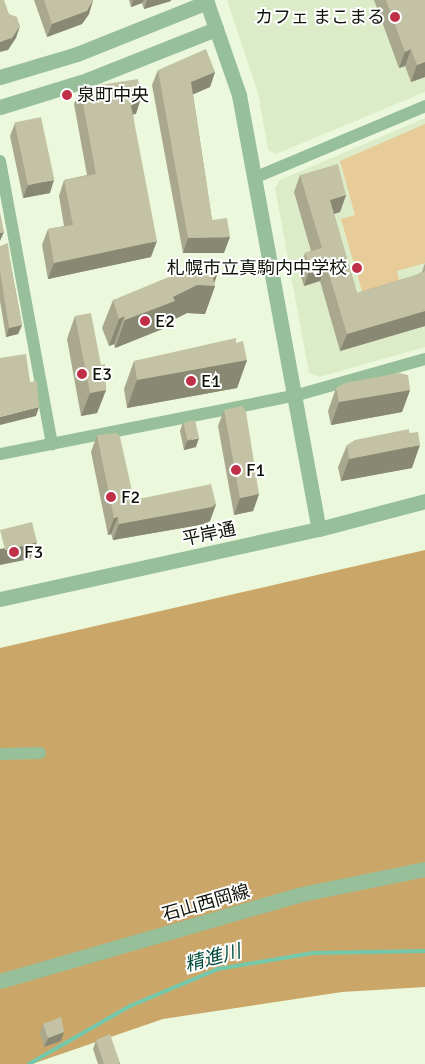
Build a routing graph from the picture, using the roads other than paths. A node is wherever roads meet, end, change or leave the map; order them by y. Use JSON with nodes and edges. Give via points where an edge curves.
{"nodes":[{"id":1,"x":206,"y":1,"type":"edge"},
{"id":2,"x":216,"y":29,"type":"junction"},
{"id":3,"x":0,"y":77,"type":"edge"},
{"id":4,"x":425,"y":106,"type":"edge"},
{"id":5,"x":0,"y":107,"type":"edge"},
{"id":6,"x":0,"y":161,"type":"edge"},
{"id":7,"x":254,"y":178,"type":"junction"},
{"id":8,"x":4,"y":204,"type":"edge"},
{"id":9,"x":35,"y":352,"type":"junction"},
{"id":10,"x":18,"y":356,"type":"edge"},
{"id":11,"x":425,"y":359,"type":"edge"},
{"id":12,"x":294,"y":396,"type":"junction"},
{"id":13,"x":52,"y":444,"type":"junction"},
{"id":14,"x":0,"y":454,"type":"edge"},
{"id":15,"x":425,"y":501,"type":"edge"},
{"id":16,"x":319,"y":529,"type":"junction"},
{"id":17,"x":0,"y":599,"type":"edge"},
{"id":18,"x":40,"y":753,"type":"dead end"},
{"id":19,"x":0,"y":754,"type":"edge"},
{"id":20,"x":425,"y":869,"type":"edge"},
{"id":21,"x":0,"y":981,"type":"edge"}],
"edges":[{"from":1,"to":2,"type":"street"},
{"from":1,"to":3,"type":"street","via":[[77,54]]},
{"from":2,"to":5,"type":"street","via":[[88,80]]},
{"from":2,"to":7,"type":"street","via":[[239,95]]},
{"from":4,"to":7,"type":"street"},
{"from":6,"to":8,"type":"street"},
{"from":7,"to":12,"type":"street"},
{"from":8,"to":9,"type":"street"},
{"from":9,"to":10,"type":"street"},
{"from":9,"to":13,"type":"street"},
{"from":11,"to":12,"type":"street"},
{"from":12,"to":13,"type":"street"},
{"from":12,"to":16,"type":"street"},
{"from":13,"to":14,"type":"street"},
{"from":15,"to":16,"type":"street","name":"平岸通"},
{"from":16,"to":17,"type":"street","name":"平岸通"},
{"from":18,"to":19,"type":"street"},
{"from":20,"to":21,"type":"street","name":"石山西岡線","via":[[302,894]]}]}
